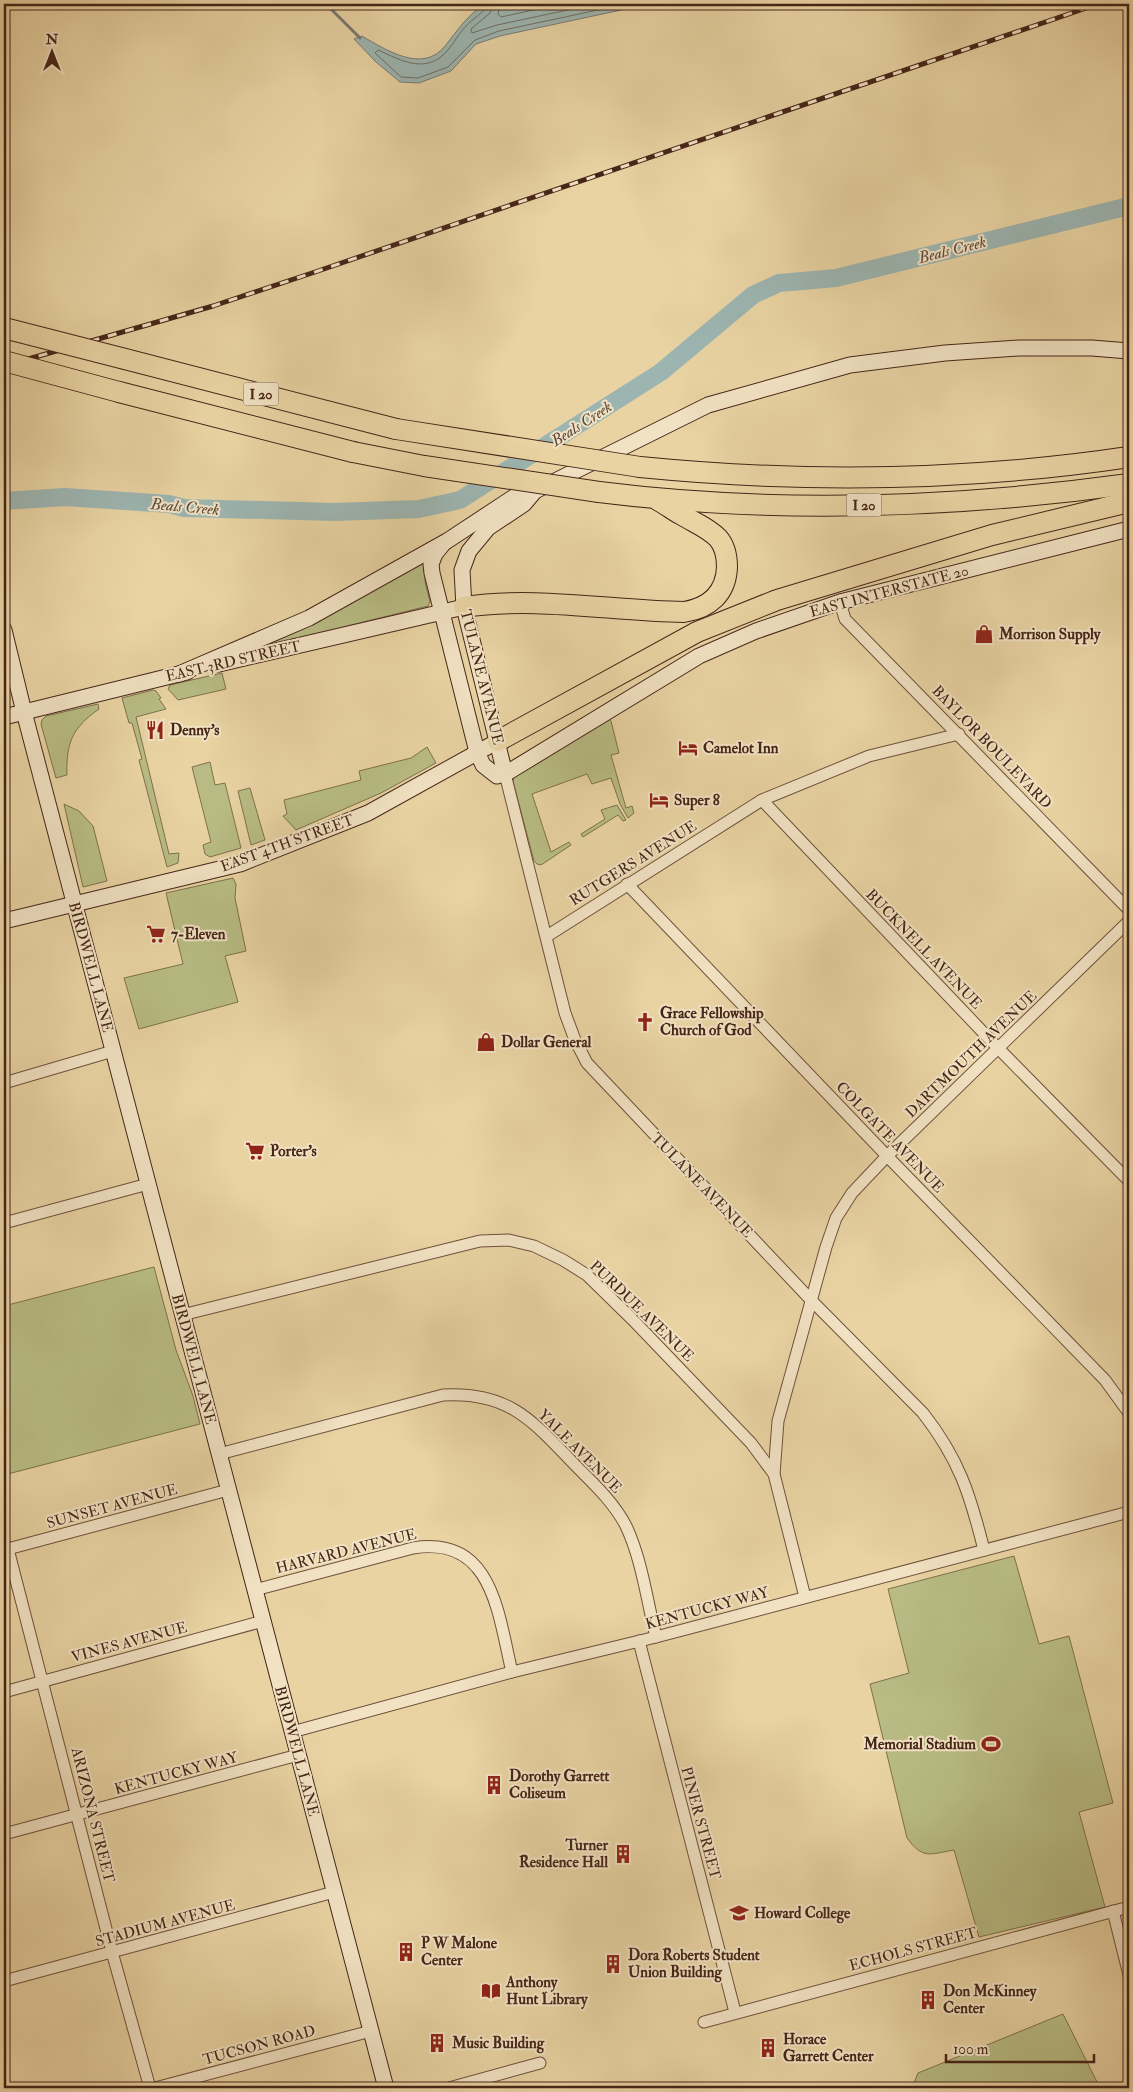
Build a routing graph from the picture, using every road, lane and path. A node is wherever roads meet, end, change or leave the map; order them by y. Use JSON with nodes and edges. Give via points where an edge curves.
{"nodes":[{"id":1,"x":4,"y":328,"type":"edge"},
{"id":2,"x":1019,"y":348,"type":"junction"},
{"id":3,"x":1129,"y":351,"type":"edge"},
{"id":4,"x":4,"y":361,"type":"edge"},
{"id":5,"x":1129,"y":361,"type":"edge"},
{"id":6,"x":1126,"y":456,"type":"edge"},
{"id":7,"x":1129,"y":484,"type":"edge"},
{"id":8,"x":535,"y":491,"type":"junction"},
{"id":9,"x":658,"y":500,"type":"junction"},
{"id":10,"x":1129,"y":502,"type":"edge"},
{"id":11,"x":1129,"y":529,"type":"edge"},
{"id":12,"x":447,"y":541,"type":"junction"},
{"id":13,"x":840,"y":602,"type":"junction"},
{"id":14,"x":464,"y":607,"type":"junction"},
{"id":15,"x":441,"y":612,"type":"junction"},
{"id":16,"x":4,"y":630,"type":"edge"},
{"id":17,"x":179,"y":674,"type":"junction"},
{"id":18,"x":24,"y":712,"type":"junction"},
{"id":19,"x":4,"y":717,"type":"edge"},
{"id":20,"x":959,"y":734,"type":"junction"},
{"id":21,"x":498,"y":741,"type":"junction"},
{"id":22,"x":477,"y":752,"type":"junction"},
{"id":23,"x":506,"y":774,"type":"junction"},
{"id":24,"x":762,"y":800,"type":"junction"},
{"id":25,"x":627,"y":884,"type":"junction"},
{"id":26,"x":74,"y":904,"type":"junction"},
{"id":27,"x":1129,"y":910,"type":"edge"},
{"id":28,"x":4,"y":921,"type":"edge"},
{"id":29,"x":1129,"y":921,"type":"edge"},
{"id":30,"x":547,"y":936,"type":"junction"},
{"id":31,"x":998,"y":1048,"type":"junction"},
{"id":32,"x":113,"y":1052,"type":"junction"},
{"id":33,"x":4,"y":1083,"type":"edge"},
{"id":34,"x":887,"y":1156,"type":"junction"},
{"id":35,"x":1129,"y":1181,"type":"edge"},
{"id":36,"x":148,"y":1184,"type":"junction"},
{"id":37,"x":4,"y":1223,"type":"edge"},
{"id":38,"x":811,"y":1300,"type":"junction"},
{"id":39,"x":182,"y":1315,"type":"junction"},
{"id":40,"x":1129,"y":1413,"type":"edge"},
{"id":41,"x":219,"y":1454,"type":"junction"},
{"id":42,"x":774,"y":1474,"type":"junction"},
{"id":43,"x":228,"y":1490,"type":"junction"},
{"id":44,"x":1129,"y":1512,"type":"edge"},
{"id":45,"x":6,"y":1549,"type":"edge"},
{"id":46,"x":984,"y":1550,"type":"junction"},
{"id":47,"x":255,"y":1590,"type":"junction"},
{"id":48,"x":805,"y":1598,"type":"junction"},
{"id":49,"x":263,"y":1621,"type":"junction"},
{"id":50,"x":656,"y":1637,"type":"junction"},
{"id":51,"x":639,"y":1641,"type":"junction"},
{"id":52,"x":512,"y":1672,"type":"junction"},
{"id":53,"x":43,"y":1681,"type":"junction"},
{"id":54,"x":4,"y":1692,"type":"edge"},
{"id":55,"x":292,"y":1732,"type":"junction"},
{"id":56,"x":298,"y":1755,"type":"junction"},
{"id":57,"x":77,"y":1815,"type":"junction"},
{"id":58,"x":4,"y":1834,"type":"edge"},
{"id":59,"x":334,"y":1892,"type":"junction"},
{"id":60,"x":1129,"y":1907,"type":"edge"},
{"id":61,"x":1113,"y":1911,"type":"junction"},
{"id":62,"x":112,"y":1952,"type":"junction"},
{"id":63,"x":1129,"y":1975,"type":"edge"},
{"id":64,"x":4,"y":1981,"type":"edge"},
{"id":65,"x":735,"y":2012,"type":"junction"},
{"id":66,"x":704,"y":2022,"type":"dead end"},
{"id":67,"x":371,"y":2031,"type":"junction"},
{"id":68,"x":540,"y":2063,"type":"dead end"},
{"id":69,"x":150,"y":2088,"type":"edge"},
{"id":70,"x":155,"y":2088,"type":"edge"},
{"id":71,"x":386,"y":2088,"type":"edge"},
{"id":72,"x":448,"y":2088,"type":"edge"}],
"edges":[{"from":1,"to":6,"type":"highway","number":"I 20","bridge":true,"via":[[396,429],[640,467],[745,475],[851,476],[1043,467]]},
{"from":2,"to":3,"type":"main road"},
{"from":2,"to":5,"type":"main road"},
{"from":2,"to":8,"type":"main road","via":[[850,365],[708,405]]},
{"from":4,"to":9,"type":"highway","number":"I 20","bridge":true,"via":[[353,452],[424,466]]},
{"from":7,"to":9,"type":"highway","number":"I 20","via":[[1037,495],[895,504],[808,506]]},
{"from":8,"to":12,"type":"main road","via":[[520,493]]},
{"from":8,"to":14,"type":"main road","name":"TULANE AVENUE","via":[[524,504],[488,528],[469,551],[462,570]]},
{"from":9,"to":14,"type":"highway","via":[[704,526],[723,546],[727,556],[726,578],[717,597],[707,605],[684,612],[532,605]]},
{"from":10,"to":21,"type":"highway","via":[[992,535],[777,600],[697,632]]},
{"from":11,"to":13,"type":"main road","name":"EAST INTERSTATE 20"},
{"from":12,"to":15,"type":"main road","name":"TULANE AVENUE","via":[[435,554],[432,564]]},
{"from":12,"to":17,"type":"main road","via":[[309,618]]},
{"from":13,"to":20,"type":"street","name":"BAYLOR BOULEVARD","via":[[845,618]]},
{"from":13,"to":23,"type":"main road","name":"EAST INTERSTATE 20","via":[[756,631],[699,656]]},
{"from":14,"to":15,"type":"main road","name":"EAST 3RD STREET"},
{"from":14,"to":21,"type":"main road","name":"TULANE AVENUE"},
{"from":15,"to":17,"type":"main road","name":"EAST 3RD STREET"},
{"from":15,"to":22,"type":"main road","name":"TULANE AVENUE"},
{"from":16,"to":18,"type":"main road","name":"BIRDWELL LANE"},
{"from":17,"to":18,"type":"main road","name":"EAST 3RD STREET"},
{"from":18,"to":19,"type":"main road","name":"EAST 3RD STREET"},
{"from":18,"to":26,"type":"main road","name":"BIRDWELL LANE"},
{"from":20,"to":24,"type":"street","name":"RUTGERS AVENUE","via":[[869,756]]},
{"from":20,"to":27,"type":"street","name":"BAYLOR BOULEVARD"},
{"from":21,"to":22,"type":"main road","name":"EAST 4TH STREET"},
{"from":21,"to":23,"type":"main road","name":"TULANE AVENUE"},
{"from":22,"to":23,"type":"main road","name":"TULANE AVENUE","via":[[483,765],[497,776]]},
{"from":22,"to":26,"type":"main road","name":"EAST 4TH STREET","via":[[368,813],[240,864]]},
{"from":23,"to":30,"type":"street","name":"TULANE AVENUE"},
{"from":24,"to":25,"type":"street","name":"RUTGERS AVENUE"},
{"from":24,"to":31,"type":"street","name":"BUCKNELL AVENUE"},
{"from":25,"to":30,"type":"street","name":"RUTGERS AVENUE"},
{"from":25,"to":34,"type":"street","name":"COLGATE AVENUE"},
{"from":26,"to":28,"type":"main road","name":"EAST 4TH STREET"},
{"from":26,"to":32,"type":"main road","name":"BIRDWELL LANE"},
{"from":29,"to":31,"type":"street","name":"DARTMOUTH AVENUE"},
{"from":30,"to":38,"type":"street","name":"TULANE AVENUE","via":[[565,1013],[587,1063]]},
{"from":31,"to":34,"type":"street","name":"DARTMOUTH AVENUE"},
{"from":31,"to":35,"type":"street","name":"BUCKNELL AVENUE"},
{"from":32,"to":33,"type":"street"},
{"from":32,"to":36,"type":"main road","name":"BIRDWELL LANE"},
{"from":34,"to":38,"type":"street","name":"DARTMOUTH AVENUE","via":[[852,1193],[836,1218]]},
{"from":34,"to":40,"type":"street","name":"COLGATE AVENUE","via":[[1105,1380]]},
{"from":36,"to":37,"type":"street"},
{"from":36,"to":39,"type":"main road","name":"BIRDWELL LANE"},
{"from":38,"to":42,"type":"street","name":"DARTMOUTH AVENUE","via":[[778,1421]]},
{"from":38,"to":46,"type":"street","name":"TULANE AVENUE","via":[[937,1431],[962,1473]]},
{"from":39,"to":41,"type":"main road","name":"BIRDWELL LANE"},
{"from":39,"to":42,"type":"street","name":"PURDUE AVENUE","via":[[480,1241],[509,1240],[534,1246],[587,1275],[751,1443]]},
{"from":41,"to":43,"type":"main road","name":"BIRDWELL LANE"},
{"from":41,"to":50,"type":"street","name":"YALE AVENUE","via":[[443,1395],[482,1396],[507,1405],[532,1421],[612,1503],[635,1549]]},
{"from":42,"to":48,"type":"street","name":"PURDUE AVENUE"},
{"from":43,"to":45,"type":"street","name":"SUNSET AVENUE"},
{"from":43,"to":47,"type":"main road","name":"BIRDWELL LANE"},
{"from":44,"to":46,"type":"street","name":"KENTUCKY WAY"},
{"from":45,"to":53,"type":"street","name":"ARIZONA STREET"},
{"from":46,"to":48,"type":"street","name":"KENTUCKY WAY"},
{"from":47,"to":49,"type":"main road","name":"BIRDWELL LANE"},
{"from":47,"to":52,"type":"street","name":"HARVARD AVENUE","via":[[413,1548],[449,1547],[468,1558],[482,1572],[494,1597]]},
{"from":48,"to":50,"type":"street","name":"KENTUCKY WAY"},
{"from":49,"to":53,"type":"street","name":"VINES AVENUE"},
{"from":49,"to":55,"type":"main road","name":"BIRDWELL LANE"},
{"from":50,"to":51,"type":"street","name":"KENTUCKY WAY"},
{"from":51,"to":52,"type":"street","name":"KENTUCKY WAY"},
{"from":51,"to":65,"type":"street","name":"PINER STREET"},
{"from":52,"to":55,"type":"street","name":"KENTUCKY WAY"},
{"from":53,"to":54,"type":"street","name":"VINES AVENUE"},
{"from":53,"to":57,"type":"street","name":"ARIZONA STREET"},
{"from":55,"to":56,"type":"main road","name":"BIRDWELL LANE"},
{"from":56,"to":57,"type":"street","name":"KENTUCKY WAY"},
{"from":56,"to":59,"type":"main road","name":"BIRDWELL LANE"},
{"from":57,"to":58,"type":"street","name":"KENTUCKY WAY"},
{"from":57,"to":62,"type":"street","name":"ARIZONA STREET"},
{"from":59,"to":62,"type":"street","name":"STADIUM AVENUE"},
{"from":59,"to":67,"type":"main road","name":"BIRDWELL LANE"},
{"from":60,"to":61,"type":"street","name":"ECHOLS STREET"},
{"from":61,"to":63,"type":"street"},
{"from":61,"to":65,"type":"street","name":"ECHOLS STREET"},
{"from":62,"to":64,"type":"street","name":"STADIUM AVENUE"},
{"from":62,"to":69,"type":"street","name":"ARIZONA STREET"},
{"from":65,"to":66,"type":"street","name":"ECHOLS STREET"},
{"from":67,"to":70,"type":"street","name":"TUCSON ROAD"},
{"from":67,"to":71,"type":"main road","name":"BIRDWELL LANE"},
{"from":68,"to":72,"type":"street"}]}
